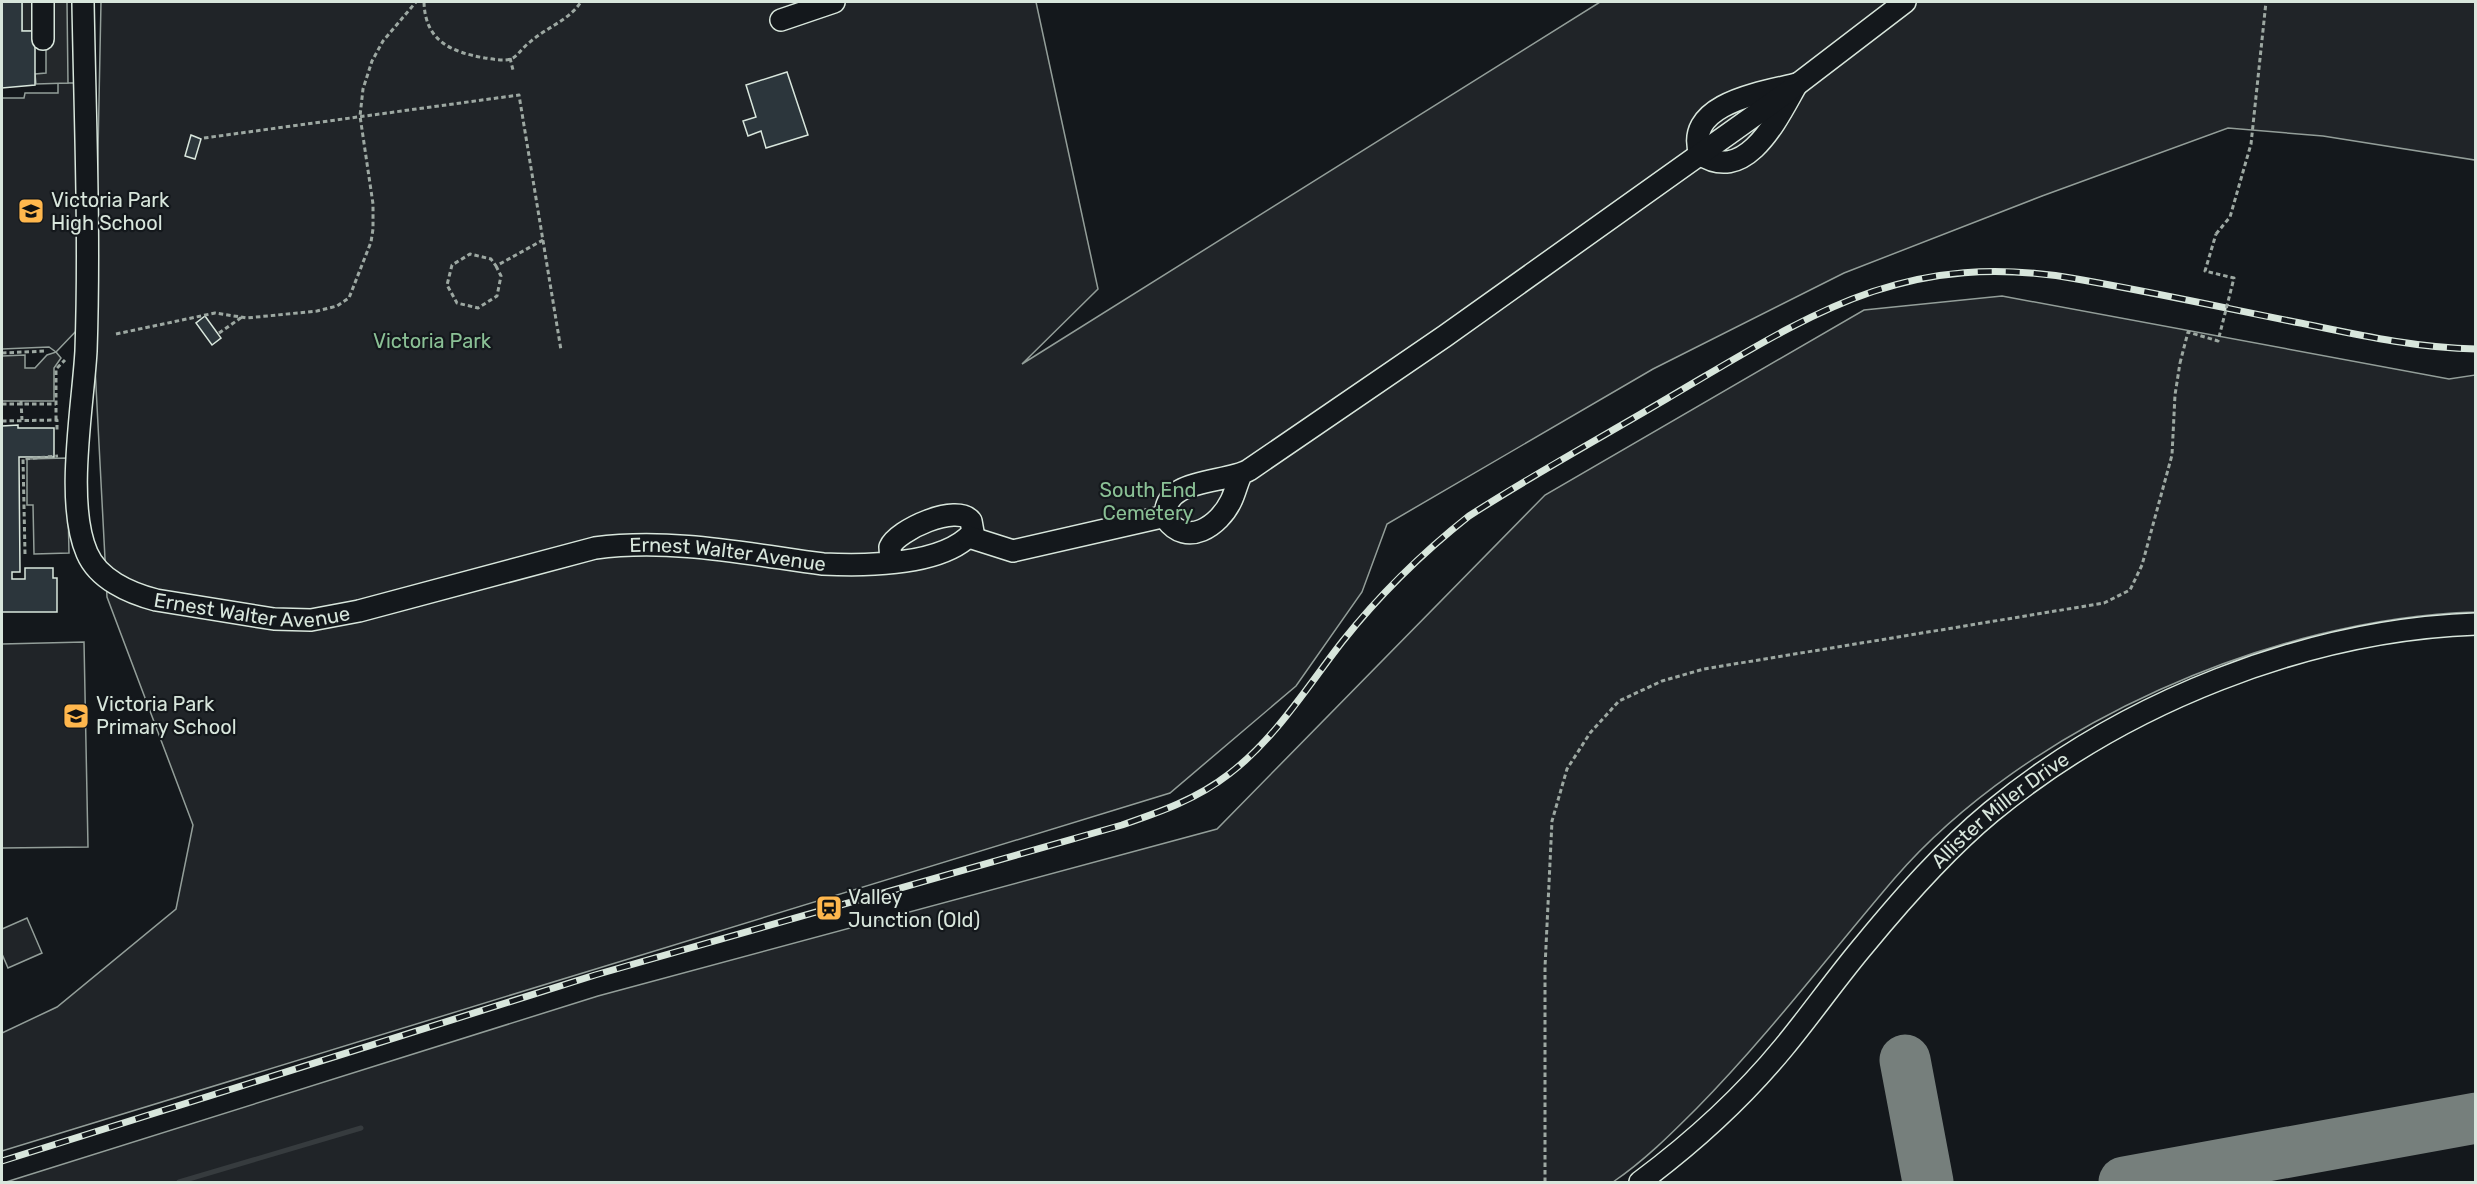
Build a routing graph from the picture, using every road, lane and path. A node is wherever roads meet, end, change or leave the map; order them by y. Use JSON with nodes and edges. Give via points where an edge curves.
{"nodes":[{"id":1,"x":43,"y":2,"type":"edge"},
{"id":2,"x":83,"y":2,"type":"edge"},
{"id":3,"x":416,"y":2,"type":"edge"},
{"id":4,"x":424,"y":2,"type":"edge"},
{"id":5,"x":581,"y":2,"type":"edge"},
{"id":6,"x":834,"y":2,"type":"edge"},
{"id":7,"x":1905,"y":2,"type":"edge"},
{"id":8,"x":2266,"y":2,"type":"edge"},
{"id":9,"x":781,"y":20,"type":"dead end"},
{"id":10,"x":44,"y":39,"type":"dead end"},
{"id":11,"x":510,"y":58,"type":"junction"},
{"id":12,"x":513,"y":70,"type":"dead end"},
{"id":13,"x":1797,"y":84,"type":"junction"},
{"id":14,"x":360,"y":116,"type":"junction"},
{"id":15,"x":204,"y":138,"type":"dead end"},
{"id":16,"x":1700,"y":154,"type":"junction"},
{"id":17,"x":543,"y":240,"type":"junction"},
{"id":18,"x":496,"y":266,"type":"junction"},
{"id":19,"x":242,"y":317,"type":"junction"},
{"id":20,"x":219,"y":333,"type":"dead end"},
{"id":21,"x":116,"y":334,"type":"dead end"},
{"id":22,"x":86,"y":349,"type":"junction"},
{"id":23,"x":561,"y":350,"type":"dead end"},
{"id":24,"x":46,"y":351,"type":"dead end"},
{"id":25,"x":2,"y":353,"type":"edge"},
{"id":26,"x":21,"y":402,"type":"junction"},
{"id":27,"x":2,"y":404,"type":"edge"},
{"id":28,"x":56,"y":404,"type":"junction"},
{"id":29,"x":56,"y":420,"type":"junction"},
{"id":30,"x":2,"y":421,"type":"edge"},
{"id":31,"x":22,"y":421,"type":"junction"},
{"id":32,"x":57,"y":439,"type":"dead end"},
{"id":33,"x":58,"y":448,"type":"dead end"},
{"id":34,"x":1241,"y":475,"type":"junction"},
{"id":35,"x":1166,"y":516,"type":"junction"},
{"id":36,"x":970,"y":535,"type":"junction"},
{"id":37,"x":25,"y":554,"type":"dead end"},
{"id":38,"x":891,"y":562,"type":"junction"},
{"id":39,"x":2475,"y":624,"type":"edge"},
{"id":40,"x":1545,"y":1182,"type":"edge"},
{"id":41,"x":1640,"y":1182,"type":"edge"}],
"edges":[{"from":1,"to":10,"type":"street"},
{"from":2,"to":22,"type":"street","name":"Ernest Walter Avenue"},
{"from":3,"to":14,"type":"path","via":[[377,51],[363,89]]},
{"from":4,"to":11,"type":"path","via":[[430,30],[444,46],[477,57]]},
{"from":5,"to":11,"type":"path","via":[[563,21]]},
{"from":6,"to":9,"type":"street"},
{"from":7,"to":13,"type":"street"},
{"from":8,"to":40,"type":"path","bridge":true,"via":[[2251,144],[2230,217],[2217,234],[2205,271],[2234,278],[2218,340],[2188,332],[2175,395],[2166,486],[2142,565],[2130,590],[2104,603],[1704,669],[1662,681],[1619,701],[1590,733],[1567,769],[1552,821],[1545,967]]},
{"from":11,"to":12,"type":"path"},
{"from":13,"to":16,"type":"street","via":[[1719,108],[1699,131]]},
{"from":13,"to":16,"type":"street","via":[[1785,108],[1750,153],[1721,162]]},
{"from":14,"to":15,"type":"path"},
{"from":14,"to":17,"type":"path","via":[[519,95]]},
{"from":14,"to":19,"type":"path","via":[[373,215],[371,242],[353,291],[344,303],[317,311]]},
{"from":16,"to":34,"type":"street"},
{"from":17,"to":18,"type":"path"},
{"from":17,"to":23,"type":"path"},
{"from":18,"to":18,"type":"path","via":[[491,259],[470,254],[452,265],[447,285],[458,303],[478,308],[496,296],[501,276]]},
{"from":19,"to":20,"type":"path"},
{"from":19,"to":21,"type":"path","via":[[215,313]]},
{"from":22,"to":28,"type":"path","via":[[56,369]]},
{"from":22,"to":38,"type":"street","name":"Ernest Walter Avenue","via":[[77,475],[84,545],[100,574],[140,596],[274,619],[311,620],[620,545],[703,547],[823,564]]},
{"from":24,"to":25,"type":"path"},
{"from":26,"to":27,"type":"path"},
{"from":26,"to":28,"type":"path"},
{"from":26,"to":31,"type":"path"},
{"from":28,"to":29,"type":"path"},
{"from":29,"to":31,"type":"path"},
{"from":29,"to":32,"type":"path"},
{"from":30,"to":31,"type":"path"},
{"from":33,"to":37,"type":"path","via":[[58,458],[23,459]]},
{"from":34,"to":35,"type":"street","via":[[1184,488],[1168,504]]},
{"from":34,"to":35,"type":"street","via":[[1222,514],[1202,531],[1179,532]]},
{"from":35,"to":36,"type":"street","via":[[1014,551]]},
{"from":36,"to":38,"type":"street","name":"Ernest Walter Avenue","via":[[944,551]]},
{"from":36,"to":38,"type":"street","via":[[973,527],[968,517],[958,513],[941,517],[892,541]]},
{"from":39,"to":41,"type":"street","name":"Allister Miller Drive","via":[[2375,634],[2307,650],[2216,681],[2093,740],[2044,772],[1990,813],[1931,869],[1864,944],[1782,1049],[1687,1144]]}]}
